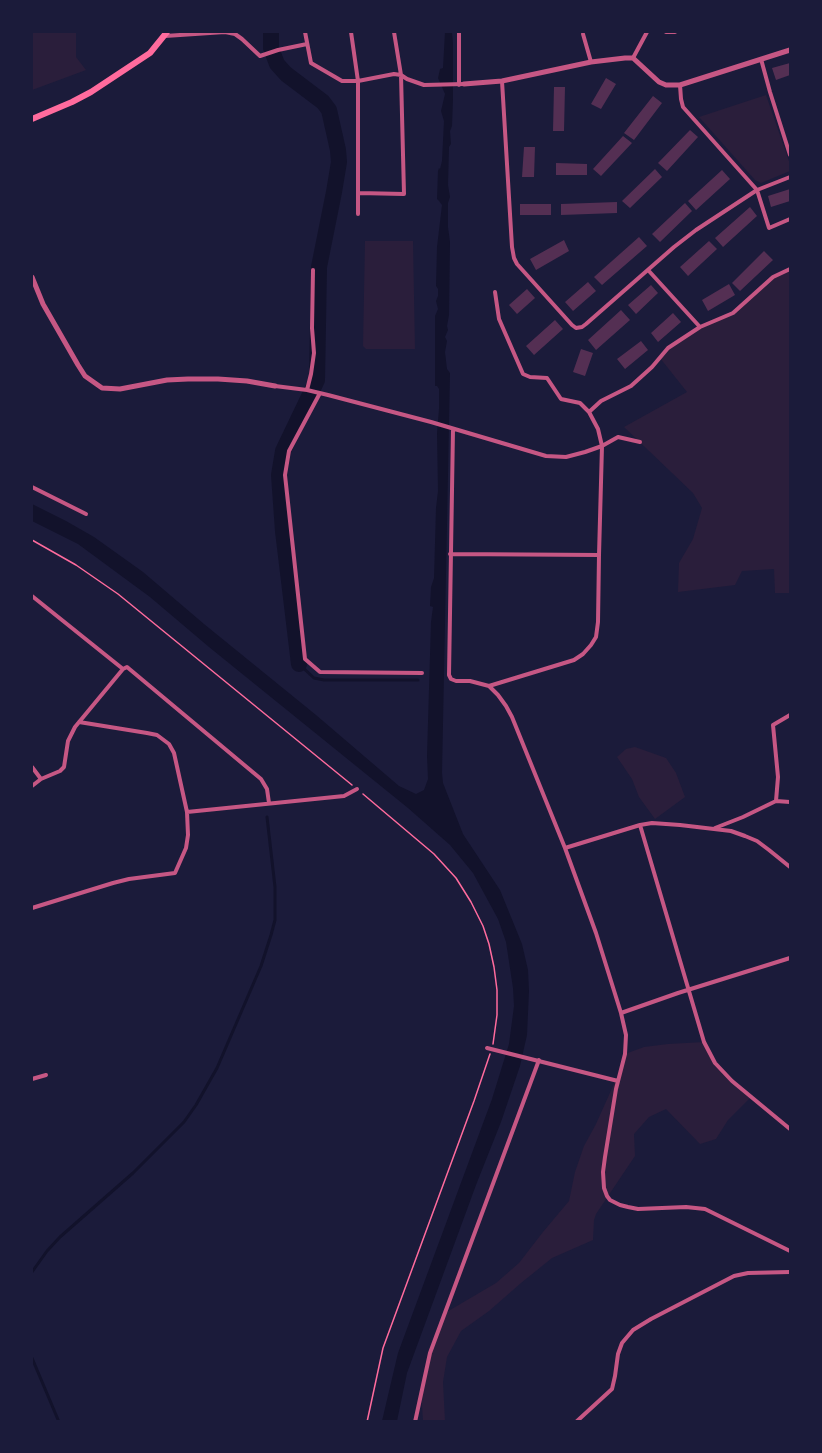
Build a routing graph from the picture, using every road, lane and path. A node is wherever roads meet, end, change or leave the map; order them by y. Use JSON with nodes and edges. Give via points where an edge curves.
{"nodes":[{"id":1,"x":305,"y":32,"type":"edge"},
{"id":2,"x":351,"y":32,"type":"edge"},
{"id":3,"x":394,"y":32,"type":"edge"},
{"id":4,"x":459,"y":32,"type":"edge"},
{"id":5,"x":646,"y":32,"type":"edge"},
{"id":6,"x":666,"y":32,"type":"edge"},
{"id":7,"x":675,"y":32,"type":"edge"},
{"id":8,"x":166,"y":34,"type":"edge"},
{"id":9,"x":583,"y":34,"type":"dead end"},
{"id":10,"x":307,"y":44,"type":"junction"},
{"id":11,"x":790,"y":50,"type":"edge"},
{"id":12,"x":633,"y":58,"type":"junction"},
{"id":13,"x":761,"y":59,"type":"junction"},
{"id":14,"x":591,"y":62,"type":"junction"},
{"id":15,"x":401,"y":75,"type":"junction"},
{"id":16,"x":358,"y":81,"type":"junction"},
{"id":17,"x":502,"y":81,"type":"junction"},
{"id":18,"x":462,"y":85,"type":"junction"},
{"id":19,"x":680,"y":85,"type":"junction"},
{"id":20,"x":32,"y":119,"type":"edge"},
{"id":21,"x":790,"y":155,"type":"edge"},
{"id":22,"x":790,"y":177,"type":"edge"},
{"id":23,"x":757,"y":190,"type":"junction"},
{"id":24,"x":358,"y":193,"type":"junction"},
{"id":25,"x":358,"y":214,"type":"dead end"},
{"id":26,"x":790,"y":219,"type":"edge"},
{"id":27,"x":790,"y":269,"type":"edge"},
{"id":28,"x":313,"y":270,"type":"dead end"},
{"id":29,"x":648,"y":270,"type":"junction"},
{"id":30,"x":32,"y":277,"type":"edge"},
{"id":31,"x":495,"y":292,"type":"dead end"},
{"id":32,"x":700,"y":327,"type":"junction"},
{"id":33,"x":275,"y":386,"type":"joint"},
{"id":34,"x":307,"y":390,"type":"junction"},
{"id":35,"x":317,"y":392,"type":"junction"},
{"id":36,"x":590,"y":412,"type":"junction"},
{"id":37,"x":451,"y":428,"type":"junction"},
{"id":38,"x":640,"y":442,"type":"dead end"},
{"id":39,"x":602,"y":446,"type":"junction"},
{"id":40,"x":32,"y":487,"type":"edge"},
{"id":41,"x":86,"y":514,"type":"dead end"},
{"id":42,"x":32,"y":540,"type":"edge"},
{"id":43,"x":450,"y":554,"type":"junction"},
{"id":44,"x":599,"y":555,"type":"junction"},
{"id":45,"x":32,"y":596,"type":"edge"},
{"id":46,"x":123,"y":669,"type":"junction"},
{"id":47,"x":422,"y":674,"type":"dead end"},
{"id":48,"x":489,"y":686,"type":"junction"},
{"id":49,"x":790,"y":715,"type":"edge"},
{"id":50,"x":79,"y":722,"type":"junction"},
{"id":51,"x":32,"y":767,"type":"edge"},
{"id":52,"x":40,"y":779,"type":"junction"},
{"id":53,"x":32,"y":786,"type":"edge"},
{"id":54,"x":357,"y":789,"type":"junction"},
{"id":55,"x":776,"y":801,"type":"junction"},
{"id":56,"x":269,"y":802,"type":"junction"},
{"id":57,"x":790,"y":802,"type":"edge"},
{"id":58,"x":187,"y":812,"type":"junction"},
{"id":59,"x":640,"y":825,"type":"junction"},
{"id":60,"x":714,"y":829,"type":"junction"},
{"id":61,"x":565,"y":848,"type":"junction"},
{"id":62,"x":790,"y":867,"type":"edge"},
{"id":63,"x":32,"y":908,"type":"edge"},
{"id":64,"x":790,"y":958,"type":"edge"},
{"id":65,"x":688,"y":990,"type":"junction"},
{"id":66,"x":621,"y":1013,"type":"junction"},
{"id":67,"x":491,"y":1048,"type":"junction"},
{"id":68,"x":537,"y":1060,"type":"junction"},
{"id":69,"x":46,"y":1075,"type":"dead end"},
{"id":70,"x":32,"y":1079,"type":"edge"},
{"id":71,"x":618,"y":1081,"type":"junction"},
{"id":72,"x":790,"y":1129,"type":"edge"},
{"id":73,"x":790,"y":1251,"type":"edge"},
{"id":74,"x":790,"y":1272,"type":"edge"},
{"id":75,"x":367,"y":1422,"type":"edge"},
{"id":76,"x":415,"y":1422,"type":"edge"},
{"id":77,"x":576,"y":1422,"type":"edge"}],
"edges":[{"from":1,"to":10,"type":"street"},
{"from":2,"to":16,"type":"street"},
{"from":3,"to":15,"type":"street"},
{"from":4,"to":18,"type":"street"},
{"from":5,"to":12,"type":"street"},
{"from":6,"to":7,"type":"street"},
{"from":8,"to":10,"type":"street","via":[[235,34],[260,56]]},
{"from":8,"to":20,"type":"main road","via":[[150,53],[91,92]]},
{"from":9,"to":14,"type":"street"},
{"from":10,"to":16,"type":"street","via":[[311,63],[342,81]]},
{"from":11,"to":13,"type":"street"},
{"from":12,"to":14,"type":"street"},
{"from":12,"to":19,"type":"street","via":[[659,82]]},
{"from":13,"to":19,"type":"street"},
{"from":13,"to":21,"type":"street"},
{"from":14,"to":17,"type":"street"},
{"from":15,"to":16,"type":"street"},
{"from":15,"to":18,"type":"street","via":[[424,85]]},
{"from":15,"to":24,"type":"street","via":[[404,194]]},
{"from":16,"to":24,"type":"street"},
{"from":17,"to":18,"type":"street"},
{"from":17,"to":29,"type":"street","via":[[512,247],[517,264],[576,328],[586,324]]},
{"from":19,"to":23,"type":"street","via":[[683,107]]},
{"from":22,"to":23,"type":"street"},
{"from":23,"to":26,"type":"street","via":[[769,228]]},
{"from":23,"to":29,"type":"street","via":[[696,230]]},
{"from":24,"to":25,"type":"street"},
{"from":27,"to":32,"type":"street","via":[[773,277],[733,313]]},
{"from":28,"to":34,"type":"street","via":[[314,353]]},
{"from":29,"to":32,"type":"street"},
{"from":30,"to":33,"type":"street","via":[[78,365],[85,376],[102,388],[188,379],[228,379]]},
{"from":31,"to":36,"type":"street","via":[[500,319],[523,374],[547,378],[561,399],[580,403]]},
{"from":32,"to":36,"type":"street","via":[[668,348],[631,386],[601,401]]},
{"from":33,"to":34,"type":"street"},
{"from":34,"to":35,"type":"street"},
{"from":35,"to":37,"type":"street"},
{"from":35,"to":47,"type":"street","via":[[290,451],[285,475],[305,659],[320,672]]},
{"from":36,"to":39,"type":"street"},
{"from":37,"to":39,"type":"street","via":[[546,456],[566,457]]},
{"from":37,"to":43,"type":"street"},
{"from":38,"to":39,"type":"street","via":[[618,437]]},
{"from":39,"to":44,"type":"street"},
{"from":40,"to":41,"type":"street"},
{"from":42,"to":54,"type":"path","via":[[118,594]]},
{"from":43,"to":44,"type":"street"},
{"from":43,"to":48,"type":"street","via":[[449,675],[456,681]]},
{"from":44,"to":48,"type":"street","via":[[596,637],[584,654]]},
{"from":45,"to":46,"type":"street"},
{"from":46,"to":50,"type":"street"},
{"from":46,"to":56,"type":"street","via":[[127,667],[261,779]]},
{"from":48,"to":61,"type":"street","via":[[512,717]]},
{"from":49,"to":55,"type":"street","via":[[773,725]]},
{"from":50,"to":52,"type":"street","via":[[68,741],[64,767]]},
{"from":50,"to":58,"type":"street","via":[[164,739],[174,753]]},
{"from":51,"to":52,"type":"street"},
{"from":52,"to":53,"type":"street"},
{"from":54,"to":56,"type":"street","via":[[344,796]]},
{"from":54,"to":67,"type":"path","via":[[434,854],[471,902],[494,967],[497,1015]]},
{"from":55,"to":57,"type":"street"},
{"from":55,"to":60,"type":"street"},
{"from":56,"to":58,"type":"street"},
{"from":58,"to":63,"type":"street","via":[[186,848],[175,873],[121,881]]},
{"from":59,"to":60,"type":"street","via":[[663,823]]},
{"from":59,"to":61,"type":"street"},
{"from":59,"to":65,"type":"street"},
{"from":60,"to":62,"type":"street","via":[[757,841]]},
{"from":61,"to":66,"type":"street"},
{"from":64,"to":65,"type":"street"},
{"from":65,"to":66,"type":"street"},
{"from":65,"to":72,"type":"street","via":[[704,1042],[716,1063]]},
{"from":66,"to":71,"type":"street","via":[[626,1035]]},
{"from":67,"to":68,"type":"street"},
{"from":67,"to":75,"type":"path","via":[[383,1348]]},
{"from":68,"to":71,"type":"street"},
{"from":68,"to":76,"type":"street","via":[[430,1353]]},
{"from":69,"to":70,"type":"street"},
{"from":71,"to":73,"type":"street","via":[[603,1172],[610,1200],[638,1209],[705,1209]]},
{"from":74,"to":77,"type":"street","via":[[734,1276],[633,1330],[618,1354],[612,1389]]}]}
